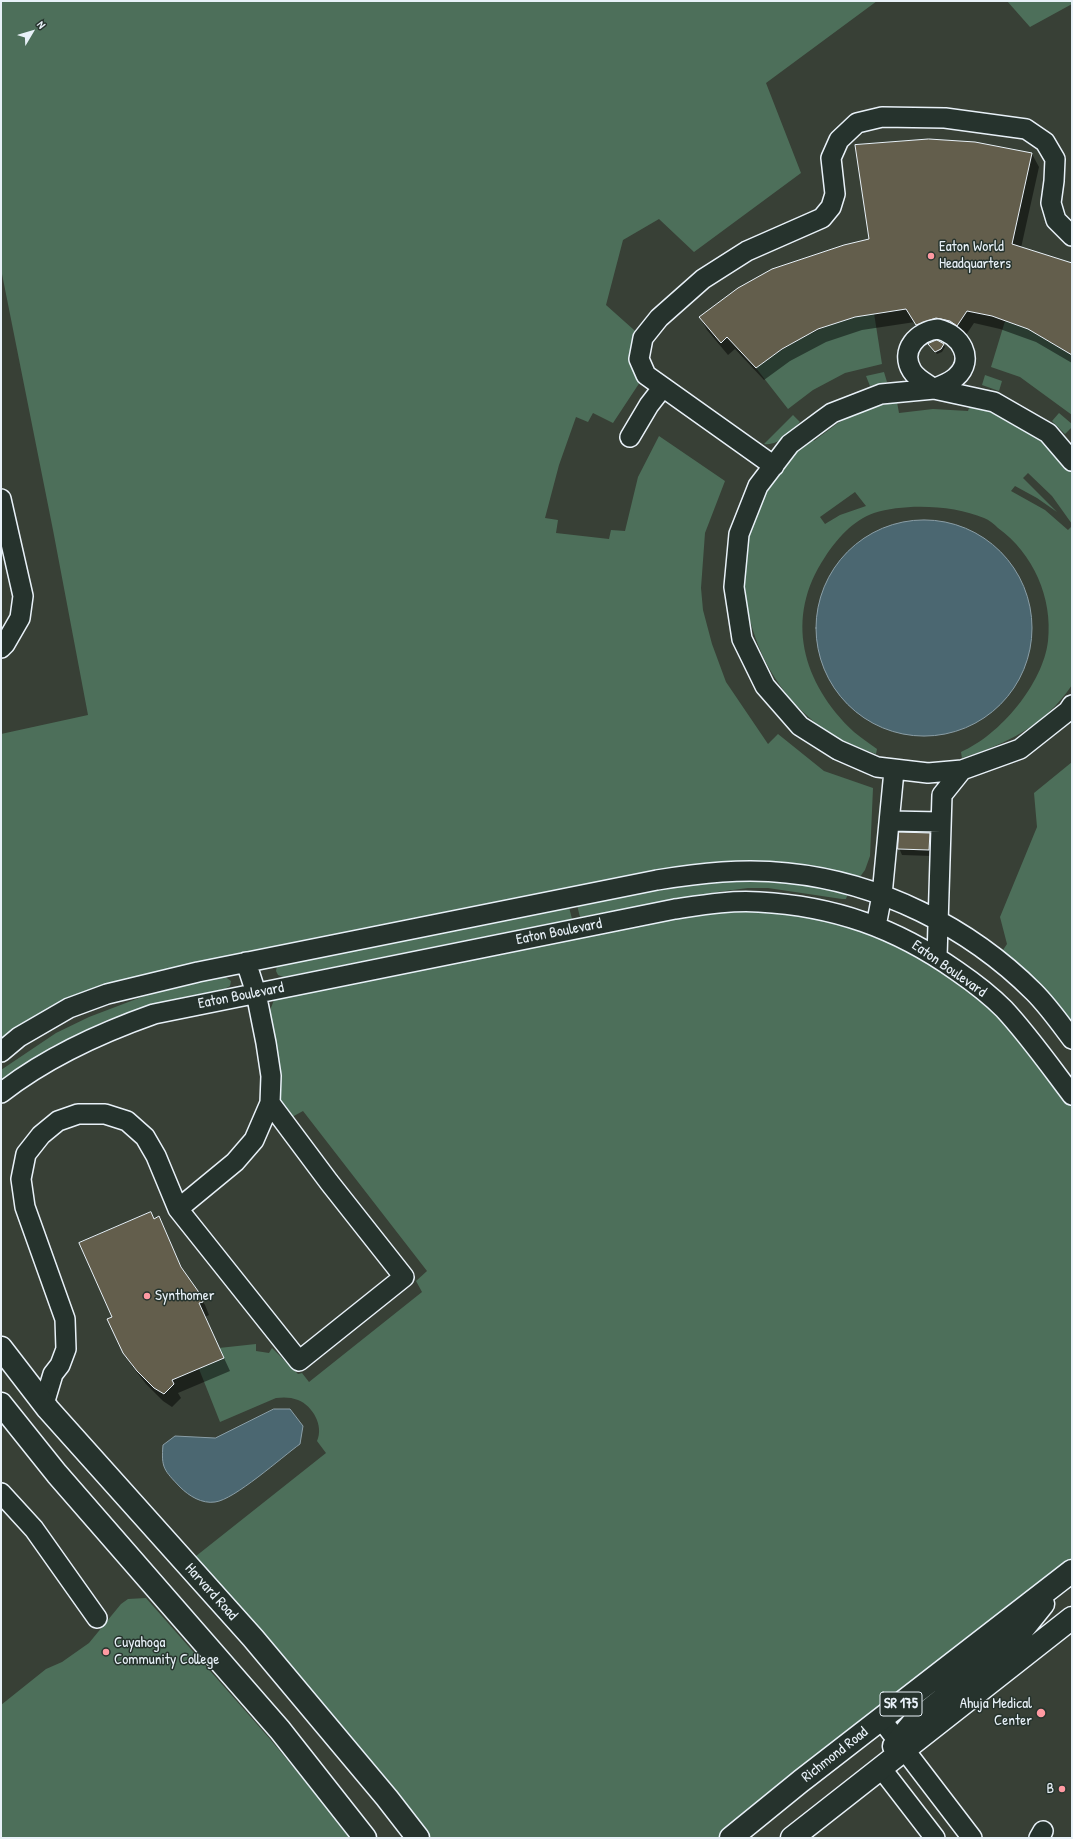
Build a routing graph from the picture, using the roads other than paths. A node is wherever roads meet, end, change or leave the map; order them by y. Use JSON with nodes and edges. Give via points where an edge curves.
{"nodes":[{"id":1,"x":1072,"y":236,"type":"edge"},
{"id":2,"x":663,"y":387,"type":"junction"},
{"id":3,"x":630,"y":437,"type":"dead end"},
{"id":4,"x":1072,"y":461,"type":"edge"},
{"id":5,"x":774,"y":466,"type":"junction"},
{"id":6,"x":1,"y":499,"type":"edge"},
{"id":7,"x":1,"y":648,"type":"edge"},
{"id":8,"x":1072,"y":705,"type":"edge"},
{"id":9,"x":962,"y":770,"type":"junction"},
{"id":10,"x":894,"y":771,"type":"junction"},
{"id":11,"x":890,"y":821,"type":"junction"},
{"id":12,"x":941,"y":822,"type":"junction"},
{"id":13,"x":882,"y":895,"type":"junction"},
{"id":14,"x":937,"y":920,"type":"junction"},
{"id":15,"x":876,"y":926,"type":"junction"},
{"id":16,"x":937,"y":957,"type":"junction"},
{"id":17,"x":246,"y":962,"type":"junction"},
{"id":18,"x":256,"y":993,"type":"junction"},
{"id":19,"x":1072,"y":1039,"type":"edge"},
{"id":20,"x":1,"y":1052,"type":"edge"},
{"id":21,"x":1,"y":1093,"type":"edge"},
{"id":22,"x":1072,"y":1094,"type":"edge"},
{"id":23,"x":270,"y":1103,"type":"junction"},
{"id":24,"x":178,"y":1209,"type":"junction"},
{"id":25,"x":1,"y":1348,"type":"edge"},
{"id":26,"x":53,"y":1374,"type":"junction"},
{"id":27,"x":26,"y":1379,"type":"junction"},
{"id":28,"x":1,"y":1404,"type":"edge"},
{"id":29,"x":44,"y":1404,"type":"junction"},
{"id":30,"x":1,"y":1493,"type":"edge"},
{"id":31,"x":1070,"y":1572,"type":"edge"},
{"id":32,"x":97,"y":1618,"type":"dead end"},
{"id":33,"x":1072,"y":1618,"type":"edge"},
{"id":34,"x":881,"y":1719,"type":"junction"},
{"id":35,"x":901,"y":1745,"type":"junction"},
{"id":36,"x":881,"y":1768,"type":"junction"},
{"id":37,"x":365,"y":1838,"type":"edge"},
{"id":38,"x":418,"y":1838,"type":"edge"},
{"id":39,"x":731,"y":1838,"type":"edge"},
{"id":40,"x":792,"y":1838,"type":"edge"},
{"id":41,"x":935,"y":1838,"type":"edge"},
{"id":42,"x":972,"y":1838,"type":"edge"}],
"edges":[{"from":1,"to":2,"type":"street","via":[[1056,220],[1051,203],[1055,159],[1045,142],[1026,129],[945,118],[882,117],[857,123],[839,140],[831,158],[835,194],[831,207],[822,218],[747,251],[703,279],[658,318],[643,338],[639,359],[646,375]]},
{"from":2,"to":3,"type":"street"},
{"from":2,"to":5,"type":"street"},
{"from":4,"to":5,"type":"street","via":[[1048,433],[994,402],[934,389],[881,394],[832,413],[790,444]]},
{"from":5,"to":10,"type":"street","via":[[758,486],[739,534],[734,587],[742,638],[765,686],[800,726],[838,750],[877,767]]},
{"from":6,"to":7,"type":"street","via":[[23,596],[20,618]]},
{"from":8,"to":9,"type":"street","via":[[1020,749]]},
{"from":9,"to":10,"type":"street","via":[[928,773]]},
{"from":9,"to":12,"type":"street","via":[[942,795]]},
{"from":10,"to":11,"type":"street"},
{"from":11,"to":12,"type":"street"},
{"from":11,"to":13,"type":"street"},
{"from":12,"to":14,"type":"street"},
{"from":13,"to":14,"type":"street","name":"Eaton Boulevard"},
{"from":13,"to":15,"type":"street"},
{"from":13,"to":17,"type":"street","name":"Eaton Boulevard","via":[[822,878],[786,872],[717,872],[687,875]]},
{"from":14,"to":16,"type":"street"},
{"from":14,"to":19,"type":"street","name":"Eaton Boulevard","via":[[986,950],[1008,968],[1035,992]]},
{"from":15,"to":16,"type":"street","name":"Eaton Boulevard","via":[[911,941]]},
{"from":15,"to":18,"type":"street","name":"Eaton Boulevard","via":[[839,914],[800,906],[758,902],[714,904],[675,909]]},
{"from":16,"to":22,"type":"street","name":"Eaton Boulevard","via":[[1003,1008],[1025,1032]]},
{"from":17,"to":18,"type":"street"},
{"from":17,"to":20,"type":"street","name":"Eaton Boulevard","via":[[168,978],[90,999],[18,1037]]},
{"from":18,"to":21,"type":"street","name":"Eaton Boulevard","via":[[154,1014],[123,1025],[68,1049]]},
{"from":18,"to":23,"type":"street","via":[[271,1076]]},
{"from":23,"to":24,"type":"street","via":[[254,1140],[235,1162]]},
{"from":23,"to":24,"type":"street","via":[[404,1277],[299,1361]]},
{"from":24,"to":26,"type":"street","via":[[156,1156],[145,1137],[127,1122],[105,1114],[78,1114],[58,1121],[41,1135],[26,1154],[21,1179],[25,1207],[65,1319],[66,1349],[60,1365]]},
{"from":25,"to":27,"type":"main road","name":"Harvard Road"},
{"from":26,"to":27,"type":"street"},
{"from":26,"to":29,"type":"street"},
{"from":27,"to":29,"type":"main road","name":"Harvard Road"},
{"from":28,"to":37,"type":"main road","via":[[57,1474],[280,1730]]},
{"from":29,"to":38,"type":"main road","name":"Harvard Road","via":[[252,1638]]},
{"from":30,"to":32,"type":"street","via":[[34,1529]]},
{"from":31,"to":34,"type":"main road","name":"Richmond Road","number":"SR 175"},
{"from":31,"to":35,"type":"main road","via":[[1011,1644],[913,1723]]},
{"from":33,"to":35,"type":"main road","number":"SR 175"},
{"from":34,"to":35,"type":"street"},
{"from":34,"to":39,"type":"main road","name":"Richmond Road","number":"SR 175"},
{"from":35,"to":36,"type":"main road"},
{"from":35,"to":42,"type":"street"},
{"from":36,"to":40,"type":"main road"},
{"from":36,"to":41,"type":"street"}]}
